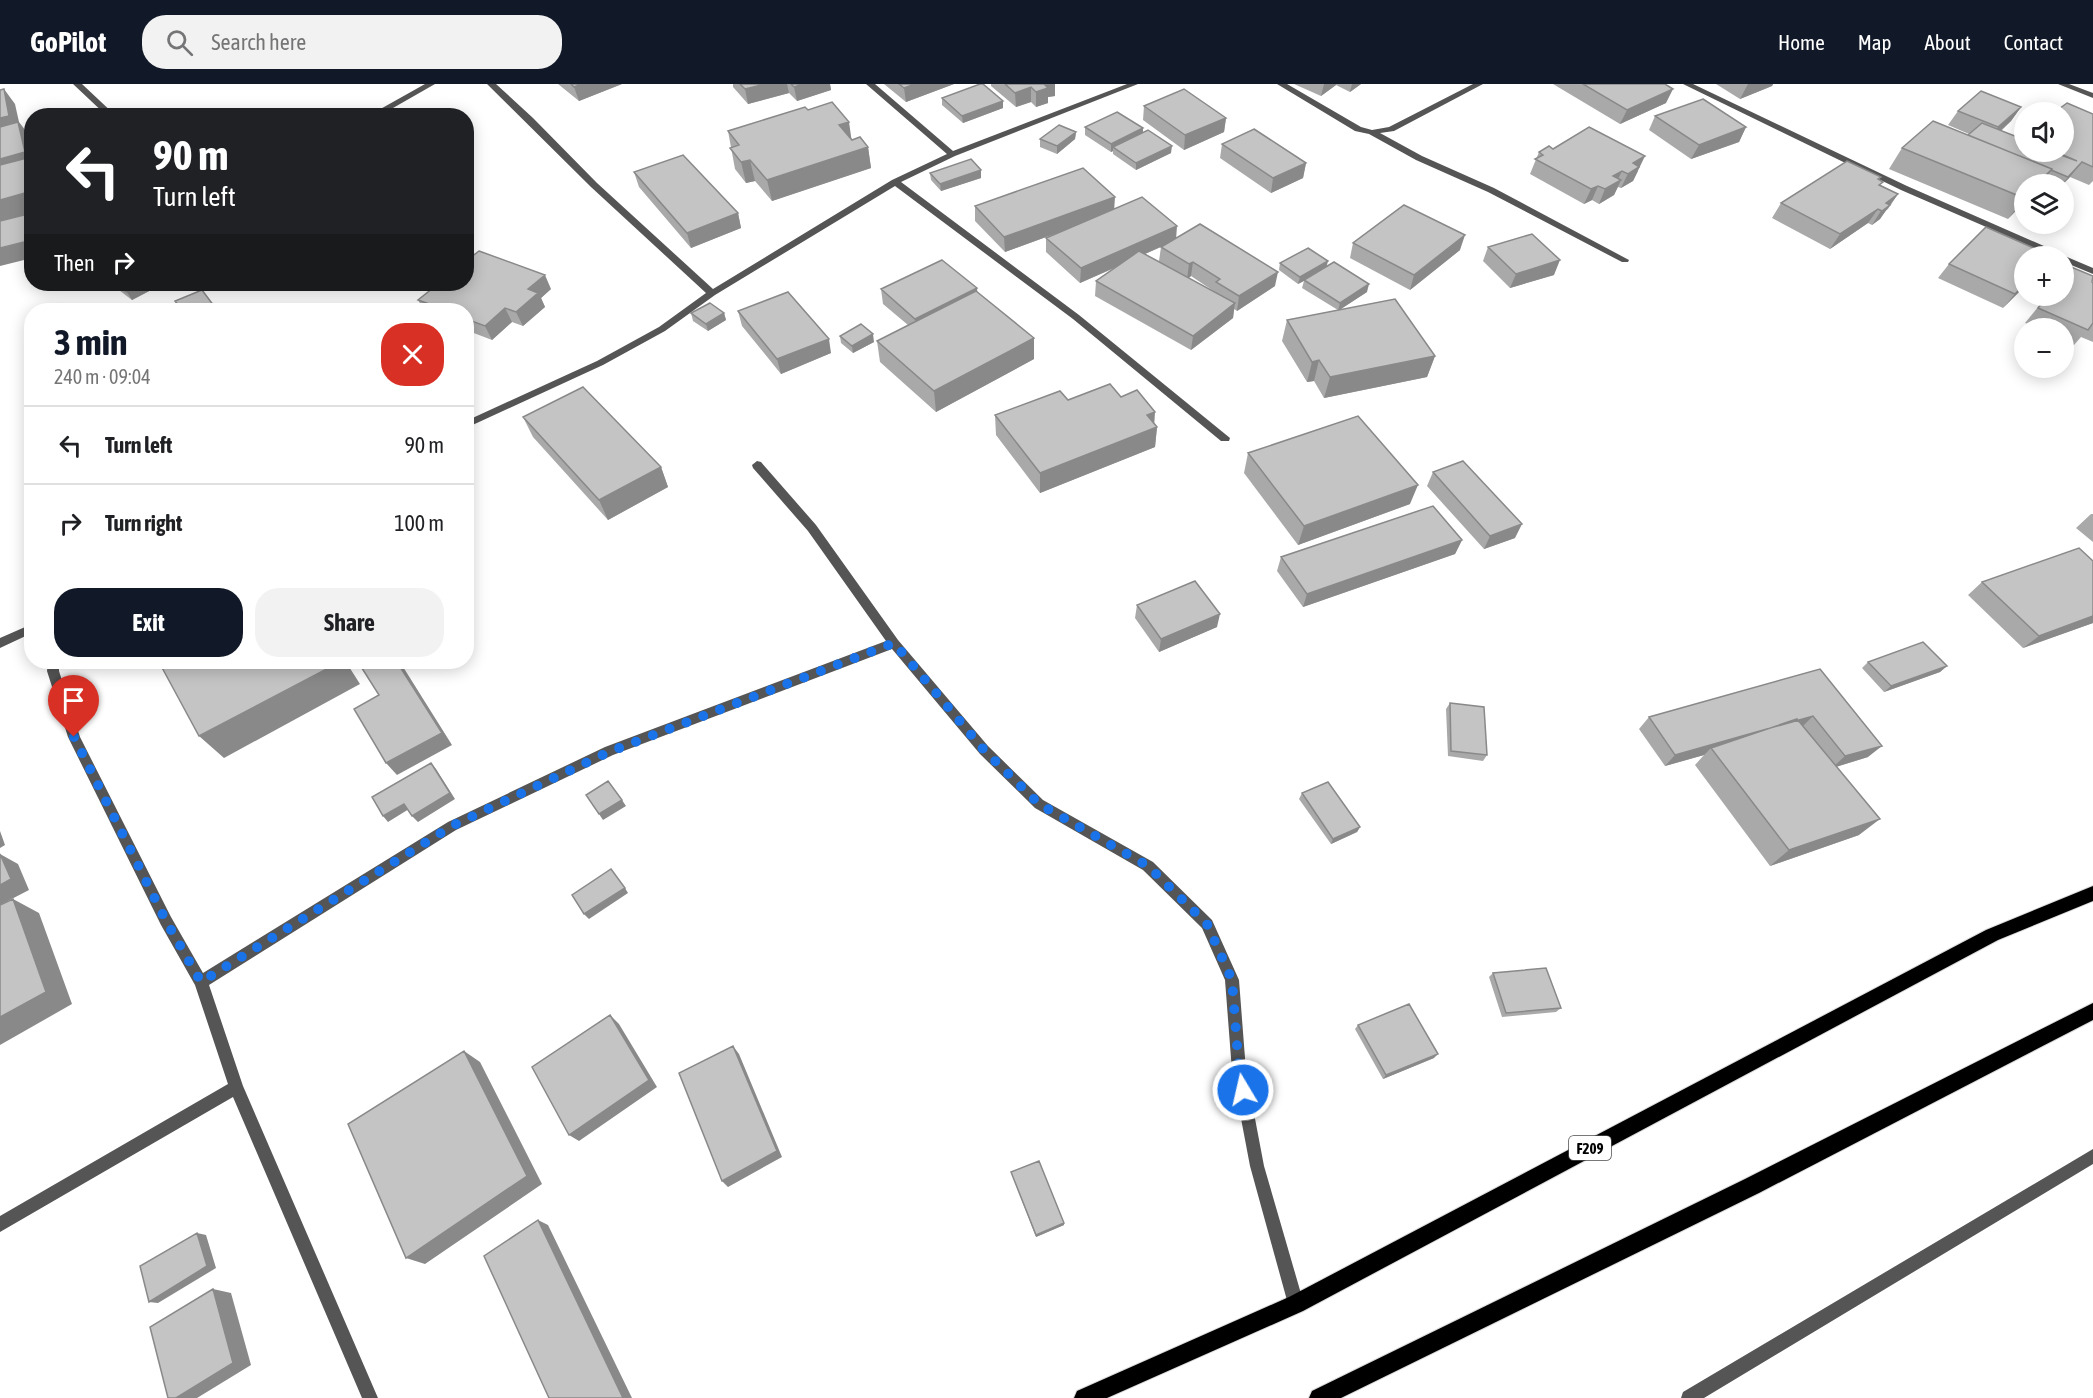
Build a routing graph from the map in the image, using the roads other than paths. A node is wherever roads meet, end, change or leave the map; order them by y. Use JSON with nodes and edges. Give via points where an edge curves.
{"nodes":[{"id":1,"x":77,"y":84,"type":"edge"},
{"id":2,"x":431,"y":84,"type":"edge"},
{"id":3,"x":491,"y":84,"type":"edge"},
{"id":4,"x":870,"y":84,"type":"edge"},
{"id":5,"x":1134,"y":84,"type":"edge"},
{"id":6,"x":1281,"y":84,"type":"edge"},
{"id":7,"x":1479,"y":84,"type":"edge"},
{"id":8,"x":1687,"y":84,"type":"edge"},
{"id":9,"x":2062,"y":84,"type":"edge"},
{"id":10,"x":2093,"y":96,"type":"edge"},
{"id":11,"x":103,"y":108,"type":"edge"},
{"id":12,"x":387,"y":108,"type":"edge"},
{"id":13,"x":1371,"y":132,"type":"junction"},
{"id":14,"x":952,"y":154,"type":"junction"},
{"id":15,"x":895,"y":182,"type":"junction"},
{"id":16,"x":2036,"y":246,"type":"edge"},
{"id":17,"x":1625,"y":260,"type":"dead end"},
{"id":18,"x":2074,"y":263,"type":"edge"},
{"id":19,"x":2093,"y":272,"type":"edge"},
{"id":20,"x":712,"y":293,"type":"junction"},
{"id":21,"x":474,"y":421,"type":"edge"},
{"id":22,"x":1226,"y":438,"type":"dead end"},
{"id":23,"x":757,"y":465,"type":"dead end"},
{"id":24,"x":24,"y":632,"type":"edge"},
{"id":25,"x":0,"y":643,"type":"edge"},
{"id":26,"x":894,"y":643,"type":"junction"},
{"id":27,"x":53,"y":669,"type":"edge"},
{"id":28,"x":2093,"y":893,"type":"edge"},
{"id":29,"x":201,"y":982,"type":"junction"},
{"id":30,"x":2093,"y":1011,"type":"edge"},
{"id":31,"x":236,"y":1087,"type":"junction"},
{"id":32,"x":2093,"y":1156,"type":"edge"},
{"id":33,"x":0,"y":1224,"type":"edge"},
{"id":34,"x":1296,"y":1304,"type":"junction"},
{"id":35,"x":370,"y":1398,"type":"edge"},
{"id":36,"x":1084,"y":1398,"type":"edge"},
{"id":37,"x":1318,"y":1398,"type":"edge"},
{"id":38,"x":1689,"y":1398,"type":"edge"}],
"edges":[{"from":1,"to":11,"type":"street"},
{"from":2,"to":12,"type":"street"},
{"from":3,"to":20,"type":"street"},
{"from":4,"to":14,"type":"street"},
{"from":5,"to":14,"type":"street"},
{"from":6,"to":13,"type":"street","via":[[1358,129]]},
{"from":7,"to":13,"type":"street","via":[[1391,129]]},
{"from":8,"to":16,"type":"street","via":[[1904,188]]},
{"from":9,"to":10,"type":"street"},
{"from":13,"to":17,"type":"street"},
{"from":14,"to":15,"type":"street"},
{"from":15,"to":20,"type":"street"},
{"from":15,"to":22,"type":"street","via":[[1076,318]]},
{"from":18,"to":19,"type":"street"},
{"from":20,"to":21,"type":"street","via":[[652,335]]},
{"from":23,"to":26,"type":"street","via":[[812,528]]},
{"from":24,"to":25,"type":"street"},
{"from":26,"to":29,"type":"street","via":[[609,752],[452,826]]},
{"from":26,"to":34,"type":"street","via":[[984,750],[1039,804],[1148,866],[1207,924],[1232,980],[1239,1071],[1257,1166]]},
{"from":27,"to":29,"type":"street","via":[[74,737],[166,921]]},
{"from":28,"to":34,"type":"main road","number":"F209","via":[[1992,935]]},
{"from":29,"to":31,"type":"street"},
{"from":30,"to":37,"type":"main road","via":[[1752,1186]]},
{"from":31,"to":33,"type":"street"},
{"from":31,"to":35,"type":"street"},
{"from":32,"to":38,"type":"street"},
{"from":34,"to":36,"type":"main road","number":"F209"}]}
